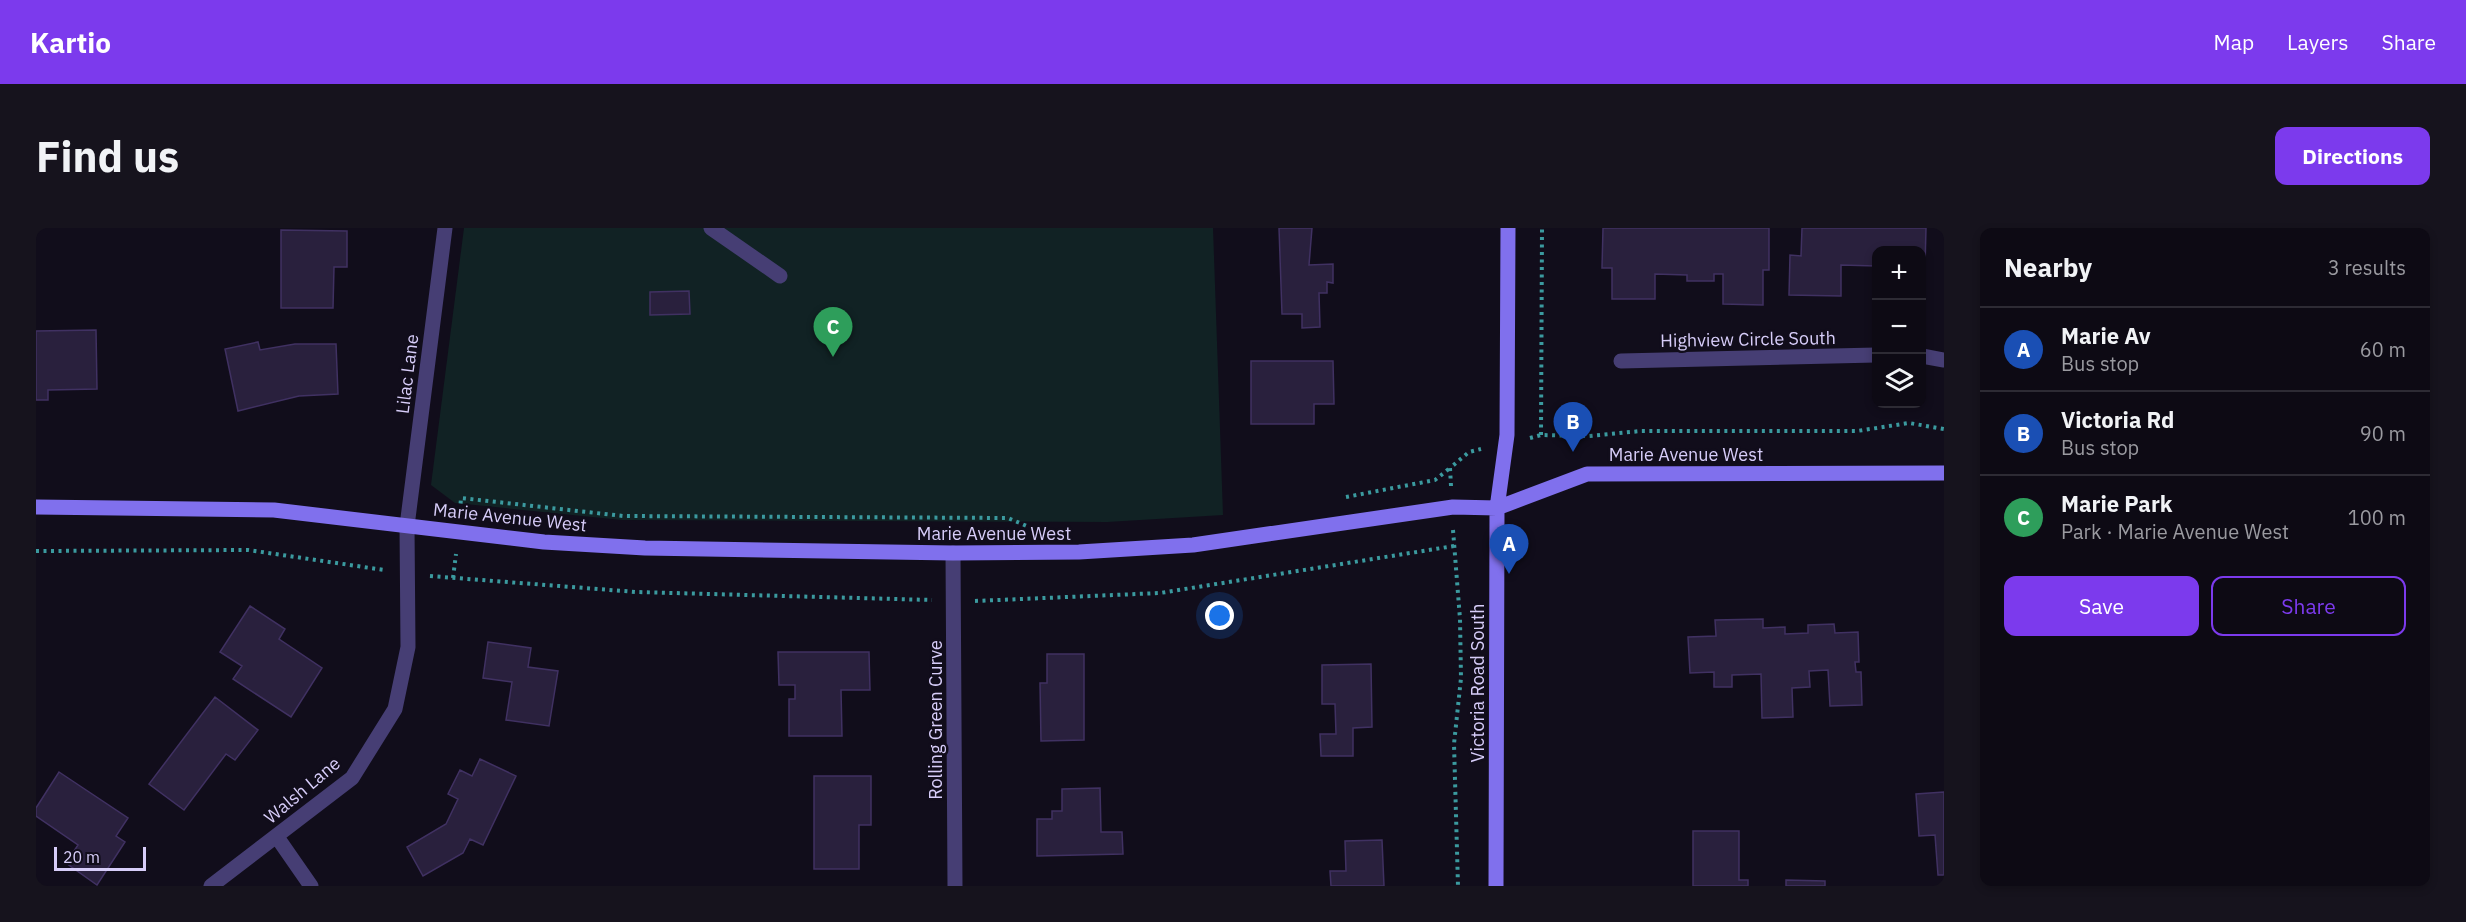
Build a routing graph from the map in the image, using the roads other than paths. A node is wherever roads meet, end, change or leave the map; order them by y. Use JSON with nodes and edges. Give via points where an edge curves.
{"nodes":[{"id":1,"x":446,"y":228,"type":"edge"},
{"id":2,"x":711,"y":228,"type":"edge"},
{"id":3,"x":1508,"y":228,"type":"edge"},
{"id":4,"x":780,"y":276,"type":"dead end"},
{"id":5,"x":1872,"y":355,"type":"edge"},
{"id":6,"x":1926,"y":357,"type":"edge"},
{"id":7,"x":1944,"y":360,"type":"edge"},
{"id":8,"x":1621,"y":361,"type":"dead end"},
{"id":9,"x":1944,"y":473,"type":"edge"},
{"id":10,"x":36,"y":507,"type":"edge"},
{"id":11,"x":1497,"y":508,"type":"junction"},
{"id":12,"x":407,"y":526,"type":"junction"},
{"id":13,"x":953,"y":553,"type":"junction"},
{"id":14,"x":277,"y":837,"type":"junction"},
{"id":15,"x":211,"y":886,"type":"edge"},
{"id":16,"x":311,"y":886,"type":"edge"},
{"id":17,"x":955,"y":886,"type":"edge"},
{"id":18,"x":1496,"y":886,"type":"edge"}],
"edges":[{"from":1,"to":12,"type":"street","name":"Lilac Lane"},
{"from":2,"to":4,"type":"street"},
{"from":3,"to":11,"type":"street","name":"Victoria Road South","via":[[1505,445]]},
{"from":5,"to":8,"type":"street","name":"Highview Circle South"},
{"from":6,"to":7,"type":"street"},
{"from":9,"to":11,"type":"street","name":"Marie Avenue West","via":[[1587,474]]},
{"from":10,"to":12,"type":"street","name":"Marie Avenue West","via":[[274,510]]},
{"from":11,"to":13,"type":"street","name":"Marie Avenue West","via":[[1452,507],[1193,545],[1079,552]]},
{"from":11,"to":18,"type":"street","name":"Victoria Road South"},
{"from":12,"to":13,"type":"street","name":"Marie Avenue West","via":[[544,542],[645,548]]},
{"from":12,"to":14,"type":"street","name":"Walsh Lane","via":[[408,647],[395,709],[352,778]]},
{"from":13,"to":17,"type":"street","name":"Rolling Green Curve"},
{"from":14,"to":15,"type":"street","name":"Walsh Lane"},
{"from":14,"to":16,"type":"street"}]}
